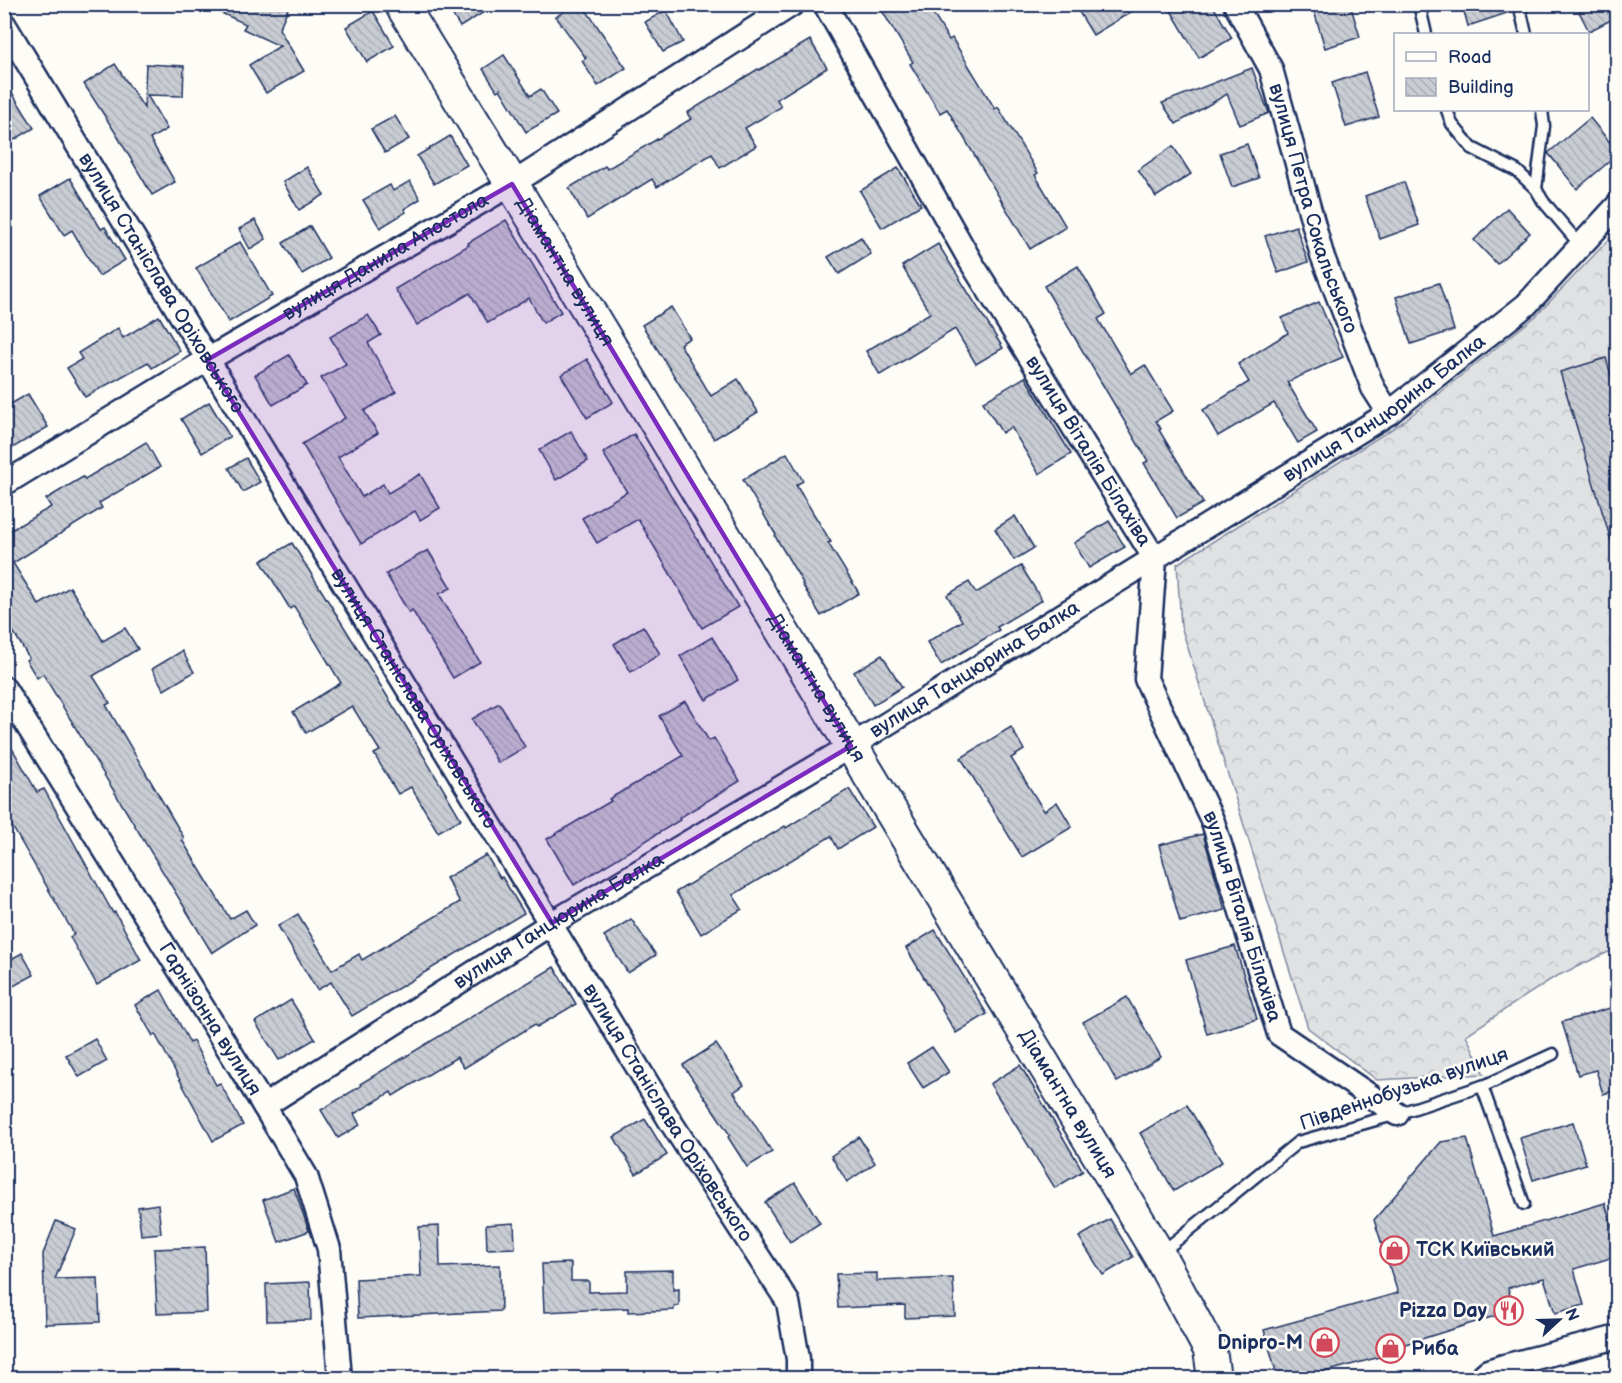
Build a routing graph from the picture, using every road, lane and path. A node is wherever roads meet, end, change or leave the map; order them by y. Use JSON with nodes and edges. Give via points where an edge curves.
{"nodes":[{"id":1,"x":401,"y":4,"type":"edge"},
{"id":2,"x":793,"y":4,"type":"edge"},
{"id":3,"x":825,"y":4,"type":"edge"},
{"id":4,"x":1235,"y":4,"type":"edge"},
{"id":5,"x":1419,"y":4,"type":"edge"},
{"id":6,"x":1519,"y":4,"type":"edge"},
{"id":7,"x":4,"y":24,"type":"edge"},
{"id":8,"x":1426,"y":33,"type":"edge"},
{"id":9,"x":1526,"y":33,"type":"edge"},
{"id":10,"x":1447,"y":111,"type":"edge"},
{"id":11,"x":1542,"y":111,"type":"edge"},
{"id":12,"x":512,"y":184,"type":"junction"},
{"id":13,"x":1536,"y":189,"type":"junction"},
{"id":14,"x":1617,"y":205,"type":"edge"},
{"id":15,"x":1581,"y":246,"type":"junction"},
{"id":16,"x":207,"y":360,"type":"junction"},
{"id":17,"x":1389,"y":413,"type":"junction"},
{"id":18,"x":4,"y":484,"type":"edge"},
{"id":19,"x":1155,"y":559,"type":"junction"},
{"id":20,"x":4,"y":688,"type":"edge"},
{"id":21,"x":851,"y":746,"type":"junction"},
{"id":22,"x":552,"y":923,"type":"junction"},
{"id":23,"x":1553,"y":1054,"type":"dead end"},
{"id":24,"x":1482,"y":1086,"type":"junction"},
{"id":25,"x":264,"y":1106,"type":"junction"},
{"id":26,"x":1398,"y":1114,"type":"junction"},
{"id":27,"x":1524,"y":1204,"type":"dead end"},
{"id":28,"x":1159,"y":1255,"type":"junction"},
{"id":29,"x":1617,"y":1337,"type":"edge"},
{"id":30,"x":340,"y":1378,"type":"edge"},
{"id":31,"x":798,"y":1378,"type":"edge"},
{"id":32,"x":1214,"y":1378,"type":"edge"},
{"id":33,"x":1480,"y":1378,"type":"edge"}],
"edges":[{"from":1,"to":12,"type":"street","name":"Діамантна вулиця"},
{"from":2,"to":12,"type":"street","name":"вулиця Данила Апостола"},
{"from":3,"to":19,"type":"street","name":"вулиця Віталія Білахіва","via":[[971,262]]},
{"from":4,"to":17,"type":"street","name":"вулиця Петра Сокальського","via":[[1271,69],[1322,255],[1372,388]]},
{"from":5,"to":8,"type":"lane"},
{"from":6,"to":9,"type":"lane"},
{"from":7,"to":16,"type":"street","name":"вулиця Станіслава Оріховського"},
{"from":10,"to":13,"type":"lane","via":[[1452,124],[1472,148],[1517,171]]},
{"from":11,"to":13,"type":"lane","via":[[1544,126]]},
{"from":12,"to":16,"type":"street","name":"вулиця Данила Апостола"},
{"from":12,"to":21,"type":"street","name":"Діамантна вулиця"},
{"from":13,"to":15,"type":"lane"},
{"from":14,"to":15,"type":"street","name":"вулиця Танцюрина Балка"},
{"from":15,"to":17,"type":"street","name":"вулиця Танцюрина Балка","via":[[1526,305]]},
{"from":16,"to":18,"type":"street","name":"вулиця Данила Апостола"},
{"from":16,"to":22,"type":"street","name":"вулиця Станіслава Оріховського"},
{"from":17,"to":19,"type":"street","name":"вулиця Танцюрина Балка"},
{"from":19,"to":21,"type":"street","name":"вулиця Танцюрина Балка"},
{"from":19,"to":26,"type":"street","name":"вулиця Віталія Білахіва","via":[[1146,680],[1213,822],[1279,1034]]},
{"from":20,"to":25,"type":"street","name":"Гарнізонна вулиця"},
{"from":21,"to":22,"type":"street","name":"вулиця Танцюрина Балка"},
{"from":21,"to":28,"type":"street","name":"Діамантна вулиця"},
{"from":22,"to":25,"type":"street","name":"вулиця Танцюрина Балка"},
{"from":22,"to":31,"type":"street","name":"вулиця Станіслава Оріховського","via":[[672,1124],[788,1302]]},
{"from":23,"to":24,"type":"lane","name":"Південнобузька вулиця"},
{"from":24,"to":26,"type":"lane","name":"Південнобузька вулиця"},
{"from":24,"to":27,"type":"lane"},
{"from":25,"to":30,"type":"street","name":"Гарнізонна вулиця","via":[[306,1176],[329,1249]]},
{"from":26,"to":28,"type":"lane","name":"Південнобузька вулиця","via":[[1298,1142]]},
{"from":28,"to":32,"type":"street","name":"Діамантна вулиця","via":[[1210,1350]]},
{"from":29,"to":33,"type":"street","via":[[1504,1366]]}]}
